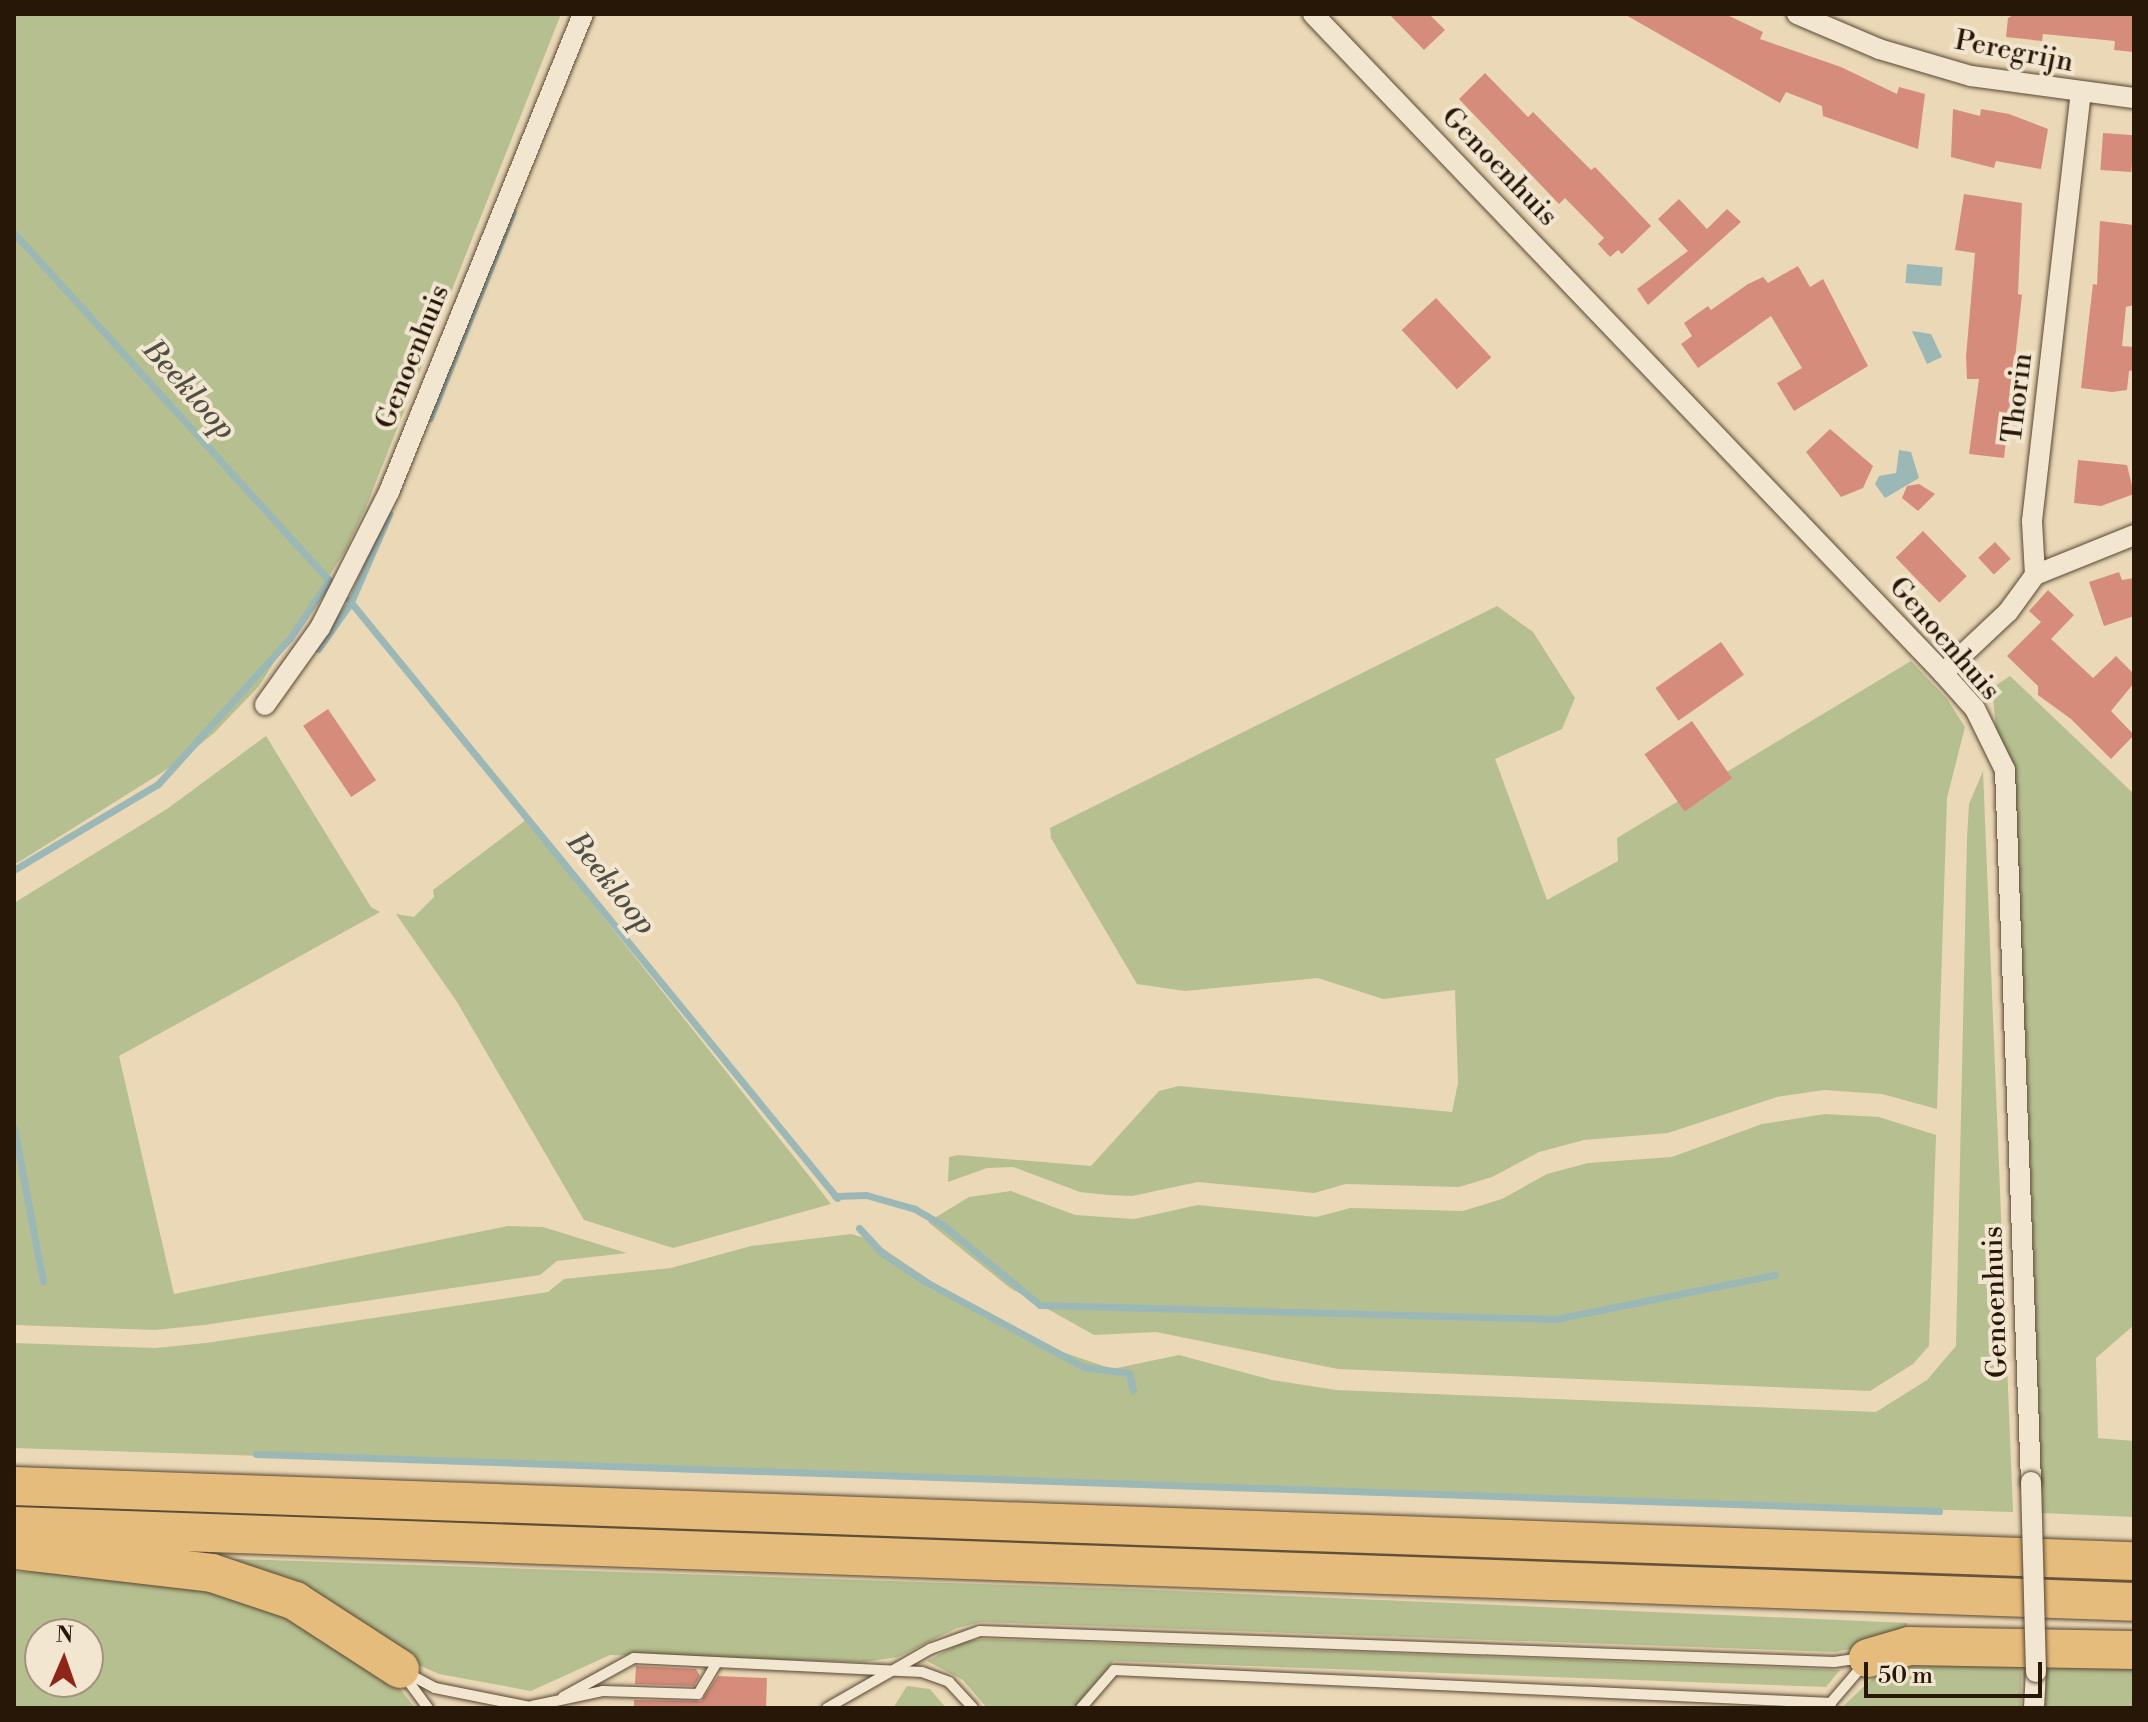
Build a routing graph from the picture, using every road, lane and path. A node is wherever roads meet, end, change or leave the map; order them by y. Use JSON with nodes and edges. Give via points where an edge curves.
{"nodes":[{"id":1,"x":583,"y":14,"type":"edge"},
{"id":2,"x":1313,"y":14,"type":"edge"},
{"id":3,"x":1797,"y":14,"type":"edge"},
{"id":4,"x":2081,"y":94,"type":"junction"},
{"id":5,"x":2134,"y":98,"type":"edge"},
{"id":6,"x":2134,"y":535,"type":"edge"},
{"id":7,"x":2035,"y":575,"type":"junction"},
{"id":8,"x":1943,"y":673,"type":"junction"},
{"id":9,"x":265,"y":705,"type":"dead end"},
{"id":10,"x":14,"y":1486,"type":"edge"},
{"id":11,"x":14,"y":1526,"type":"edge"},
{"id":12,"x":14,"y":1550,"type":"edge"},
{"id":13,"x":2134,"y":1561,"type":"edge"},
{"id":14,"x":2134,"y":1602,"type":"edge"},
{"id":15,"x":2134,"y":1650,"type":"edge"},
{"id":16,"x":1868,"y":1658,"type":"junction"},
{"id":17,"x":717,"y":1662,"type":"junction"},
{"id":18,"x":400,"y":1669,"type":"junction"},
{"id":19,"x":899,"y":1670,"type":"junction"},
{"id":20,"x":563,"y":1697,"type":"junction"},
{"id":21,"x":1829,"y":1706,"type":"edge"},
{"id":22,"x":534,"y":1707,"type":"edge"},
{"id":23,"x":428,"y":1708,"type":"edge"},
{"id":24,"x":827,"y":1708,"type":"edge"},
{"id":25,"x":973,"y":1708,"type":"edge"},
{"id":26,"x":1081,"y":1708,"type":"edge"},
{"id":27,"x":2034,"y":1708,"type":"edge"}],
"edges":[{"from":1,"to":9,"type":"street","name":"Genoenhuis","via":[[389,492],[320,628]]},
{"from":2,"to":8,"type":"street","name":"Genoenhuis"},
{"from":3,"to":4,"type":"street","name":"Peregrijn","via":[[1879,49],[1971,76]]},
{"from":4,"to":5,"type":"street","name":"Peregrijn"},
{"from":4,"to":7,"type":"street","name":"Thorin","via":[[2032,521]]},
{"from":6,"to":7,"type":"street"},
{"from":7,"to":8,"type":"street","via":[[2008,612]]},
{"from":8,"to":27,"type":"street","name":"Genoenhuis","bridge":true,"via":[[1975,709],[2005,770]]},
{"from":10,"to":13,"type":"highway"},
{"from":11,"to":14,"type":"highway"},
{"from":12,"to":18,"type":"highway","via":[[212,1573],[295,1601]]},
{"from":15,"to":16,"type":"highway","via":[[1909,1646]]},
{"from":16,"to":19,"type":"lane","via":[[1834,1662],[980,1631],[930,1649]]},
{"from":16,"to":21,"type":"lane"},
{"from":17,"to":19,"type":"lane"},
{"from":17,"to":20,"type":"lane","via":[[634,1658]]},
{"from":17,"to":20,"type":"lane","via":[[698,1694],[603,1691]]},
{"from":18,"to":22,"type":"lane","via":[[435,1688]]},
{"from":18,"to":23,"type":"lane"},
{"from":19,"to":24,"type":"lane"},
{"from":19,"to":25,"type":"lane","via":[[939,1677]]},
{"from":20,"to":22,"type":"lane"},
{"from":21,"to":26,"type":"lane","via":[[1114,1670]]}]}
